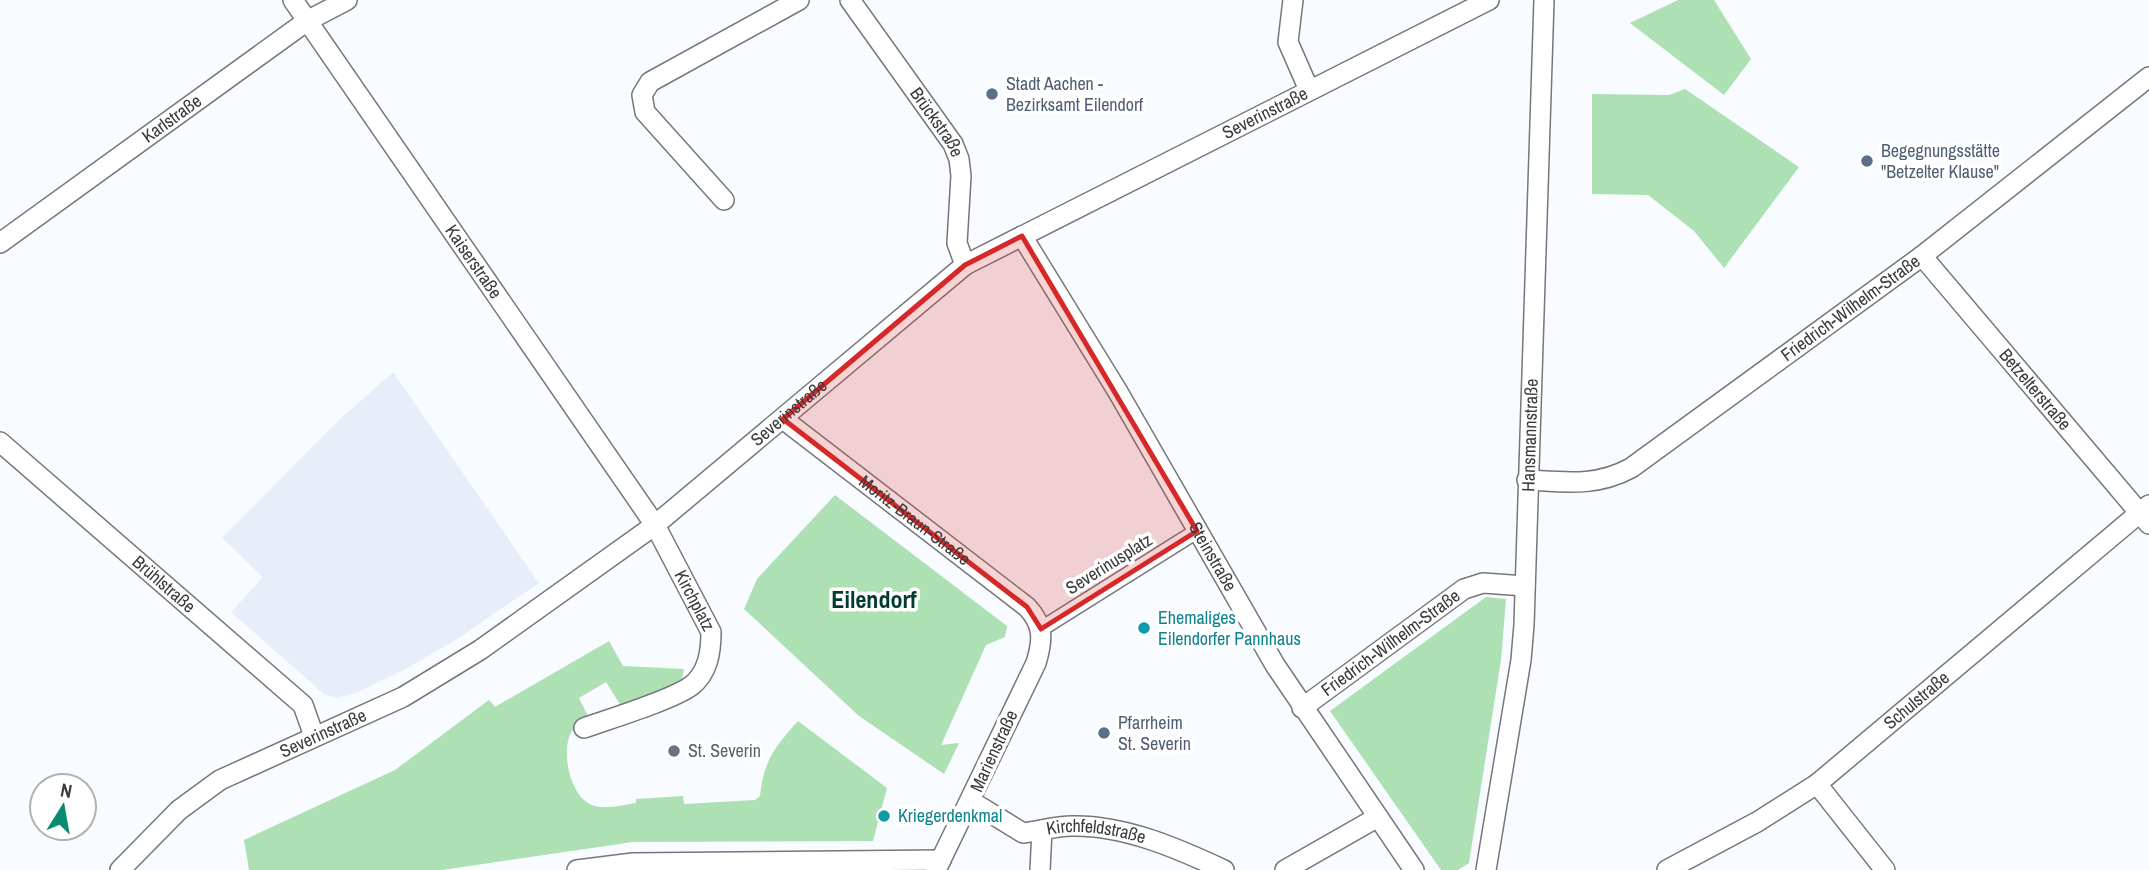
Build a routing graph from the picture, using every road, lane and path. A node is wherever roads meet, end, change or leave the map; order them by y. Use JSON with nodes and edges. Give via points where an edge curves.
{"nodes":[{"id":1,"x":293,"y":0,"type":"edge"},
{"id":2,"x":347,"y":0,"type":"edge"},
{"id":3,"x":799,"y":0,"type":"edge"},
{"id":4,"x":849,"y":0,"type":"edge"},
{"id":5,"x":1293,"y":0,"type":"edge"},
{"id":6,"x":1489,"y":0,"type":"edge"},
{"id":7,"x":1544,"y":0,"type":"edge"},
{"id":8,"x":307,"y":21,"type":"junction"},
{"id":9,"x":2149,"y":77,"type":"edge"},
{"id":10,"x":1309,"y":90,"type":"junction"},
{"id":11,"x":724,"y":200,"type":"dead end"},
{"id":12,"x":1022,"y":236,"type":"junction"},
{"id":13,"x":0,"y":243,"type":"edge"},
{"id":14,"x":1922,"y":256,"type":"junction"},
{"id":15,"x":965,"y":265,"type":"junction"},
{"id":16,"x":783,"y":419,"type":"junction"},
{"id":17,"x":0,"y":442,"type":"edge"},
{"id":18,"x":1527,"y":481,"type":"junction"},
{"id":19,"x":2146,"y":514,"type":"edge"},
{"id":20,"x":655,"y":525,"type":"junction"},
{"id":21,"x":1197,"y":531,"type":"junction"},
{"id":22,"x":1525,"y":586,"type":"junction"},
{"id":23,"x":1041,"y":629,"type":"junction"},
{"id":24,"x":1302,"y":708,"type":"junction"},
{"id":25,"x":584,"y":728,"type":"dead end"},
{"id":26,"x":314,"y":736,"type":"junction"},
{"id":27,"x":1817,"y":784,"type":"junction"},
{"id":28,"x":971,"y":801,"type":"junction"},
{"id":29,"x":1378,"y":817,"type":"junction"},
{"id":30,"x":1042,"y":830,"type":"junction"},
{"id":31,"x":938,"y":865,"type":"edge"},
{"id":32,"x":620,"y":867,"type":"edge"},
{"id":33,"x":1223,"y":869,"type":"edge"},
{"id":34,"x":120,"y":870,"type":"edge"},
{"id":35,"x":577,"y":870,"type":"edge"},
{"id":36,"x":1040,"y":870,"type":"edge"},
{"id":37,"x":1285,"y":870,"type":"edge"},
{"id":38,"x":1414,"y":870,"type":"edge"},
{"id":39,"x":1486,"y":870,"type":"edge"},
{"id":40,"x":1667,"y":870,"type":"edge"},
{"id":41,"x":1885,"y":870,"type":"edge"}],
"edges":[{"from":1,"to":8,"type":"street","name":"Kaiserstraße"},
{"from":2,"to":8,"type":"street","name":"Karlstraße"},
{"from":3,"to":11,"type":"street","via":[[650,82],[642,95],[645,112]]},
{"from":4,"to":15,"type":"street","name":"Brückstraße","via":[[960,159],[957,243]]},
{"from":5,"to":10,"type":"street","via":[[1287,42]]},
{"from":6,"to":10,"type":"street","name":"Severinstraße"},
{"from":7,"to":18,"type":"street","name":"Hansmannstraße"},
{"from":8,"to":13,"type":"street","name":"Karlstraße"},
{"from":8,"to":20,"type":"street","name":"Kaiserstraße"},
{"from":9,"to":14,"type":"street","name":"Friedrich-Wilhelm-Straße"},
{"from":10,"to":12,"type":"street","name":"Severinstraße"},
{"from":12,"to":15,"type":"street","name":"Severinstraße"},
{"from":12,"to":21,"type":"street","name":"Steinstraße"},
{"from":14,"to":18,"type":"street","name":"Friedrich-Wilhelm-Straße","via":[[1631,468],[1611,479]]},
{"from":14,"to":19,"type":"street","name":"Betzelterstraße"},
{"from":15,"to":16,"type":"street","name":"Severinstraße"},
{"from":16,"to":20,"type":"street","name":"Severinstraße"},
{"from":16,"to":23,"type":"street","name":"Moritz-Braun-Straße","via":[[1027,607]]},
{"from":17,"to":26,"type":"street","name":"Brühlstraße","via":[[303,705]]},
{"from":18,"to":22,"type":"street","name":"Hansmannstraße"},
{"from":19,"to":27,"type":"street","name":"Schulstraße"},
{"from":20,"to":25,"type":"street","name":"Kirchplatz","via":[[704,615],[711,632],[711,651],[704,671],[690,687]]},
{"from":20,"to":26,"type":"street","name":"Severinstraße","via":[[480,650],[403,697]]},
{"from":21,"to":23,"type":"street","name":"Severinusplatz"},
{"from":21,"to":24,"type":"street","name":"Steinstraße"},
{"from":22,"to":24,"type":"street","name":"Friedrich-Wilhelm-Straße","via":[[1483,583],[1464,589]]},
{"from":22,"to":39,"type":"street","name":"Hansmannstraße","via":[[1521,660]]},
{"from":23,"to":28,"type":"street","name":"Marienstraße","via":[[1036,663]]},
{"from":24,"to":29,"type":"street","name":"Steinstraße"},
{"from":26,"to":34,"type":"street","name":"Severinstraße","via":[[220,780],[179,810]]},
{"from":27,"to":40,"type":"street","name":"Schulstraße"},
{"from":27,"to":41,"type":"street"},
{"from":28,"to":30,"type":"street","name":"Kirchfeldstraße","via":[[1010,828],[1023,833]]},
{"from":28,"to":31,"type":"street","name":"Marienstraße"},
{"from":29,"to":37,"type":"street"},
{"from":29,"to":38,"type":"street","name":"Steinstraße"},
{"from":30,"to":33,"type":"street","name":"Kirchfeldstraße","via":[[1103,827]]},
{"from":30,"to":36,"type":"street"},
{"from":31,"to":32,"type":"street"},
{"from":32,"to":35,"type":"street"}]}
